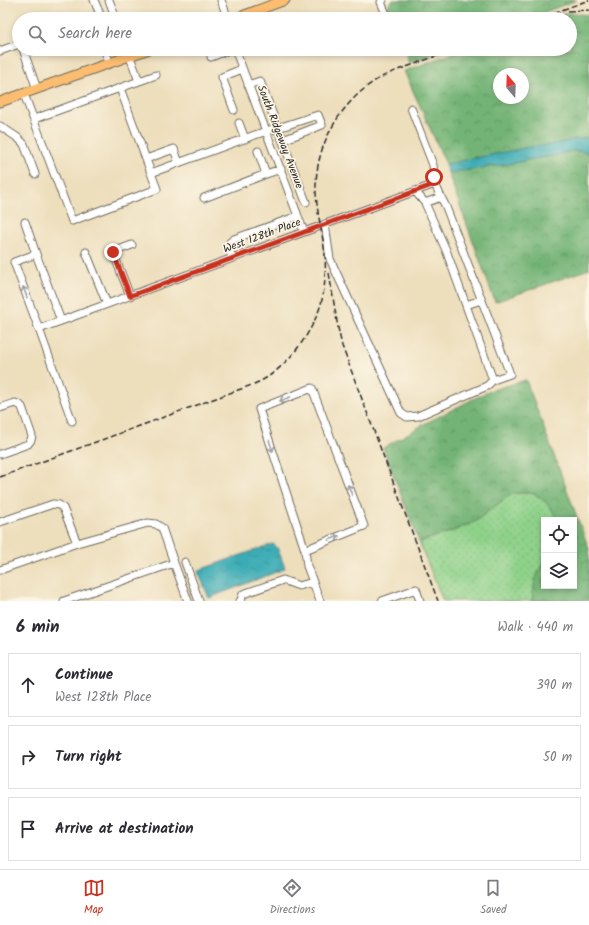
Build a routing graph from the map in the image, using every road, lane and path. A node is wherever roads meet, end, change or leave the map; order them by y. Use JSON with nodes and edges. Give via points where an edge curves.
{"nodes":[{"id":1,"x":94,"y":0,"type":"edge"},
{"id":2,"x":109,"y":0,"type":"edge"},
{"id":3,"x":221,"y":0,"type":"edge"},
{"id":4,"x":285,"y":0,"type":"edge"},
{"id":5,"x":383,"y":0,"type":"edge"},
{"id":6,"x":99,"y":12,"type":"edge"},
{"id":7,"x":113,"y":12,"type":"edge"},
{"id":8,"x":225,"y":12,"type":"edge"},
{"id":9,"x":253,"y":12,"type":"edge"},
{"id":10,"x":385,"y":12,"type":"edge"},
{"id":11,"x":12,"y":47,"type":"edge"},
{"id":12,"x":0,"y":51,"type":"edge"},
{"id":13,"x":25,"y":56,"type":"edge"},
{"id":14,"x":107,"y":56,"type":"edge"},
{"id":15,"x":121,"y":56,"type":"edge"},
{"id":16,"x":130,"y":56,"type":"edge"},
{"id":17,"x":237,"y":56,"type":"edge"},
{"id":18,"x":110,"y":63,"type":"junction"},
{"id":19,"x":242,"y":69,"type":"junction"},
{"id":20,"x":156,"y":75,"type":"dead end"},
{"id":21,"x":139,"y":81,"type":"junction"},
{"id":22,"x":248,"y":85,"type":"junction"},
{"id":23,"x":120,"y":88,"type":"junction"},
{"id":24,"x":37,"y":89,"type":"junction"},
{"id":25,"x":24,"y":94,"type":"junction"},
{"id":26,"x":0,"y":102,"type":"edge"},
{"id":27,"x":410,"y":108,"type":"dead end"},
{"id":28,"x":234,"y":110,"type":"dead end"},
{"id":29,"x":34,"y":119,"type":"junction"},
{"id":30,"x":239,"y":123,"type":"dead end"},
{"id":31,"x":0,"y":126,"type":"edge"},
{"id":32,"x":278,"y":128,"type":"junction"},
{"id":33,"x":266,"y":131,"type":"junction"},
{"id":34,"x":245,"y":139,"type":"junction"},
{"id":35,"x":283,"y":140,"type":"junction"},
{"id":36,"x":258,"y":151,"type":"dead end"},
{"id":37,"x":146,"y":159,"type":"junction"},
{"id":38,"x":290,"y":159,"type":"junction"},
{"id":39,"x":179,"y":163,"type":"junction"},
{"id":40,"x":279,"y":166,"type":"junction"},
{"id":41,"x":151,"y":173,"type":"junction"},
{"id":42,"x":35,"y":174,"type":"dead end"},
{"id":43,"x":266,"y":174,"type":"junction"},
{"id":44,"x":435,"y":184,"type":"junction"},
{"id":45,"x":415,"y":191,"type":"junction"},
{"id":46,"x":441,"y":197,"type":"junction"},
{"id":47,"x":204,"y":198,"type":"dead end"},
{"id":48,"x":306,"y":202,"type":"dead end"},
{"id":49,"x":425,"y":203,"type":"junction"},
{"id":50,"x":298,"y":216,"type":"junction"},
{"id":51,"x":25,"y":222,"type":"dead end"},
{"id":52,"x":325,"y":224,"type":"junction"},
{"id":53,"x":304,"y":232,"type":"junction"},
{"id":54,"x":132,"y":245,"type":"dead end"},
{"id":55,"x":86,"y":252,"type":"dead end"},
{"id":56,"x":36,"y":254,"type":"junction"},
{"id":57,"x":232,"y":258,"type":"junction"},
{"id":58,"x":130,"y":296,"type":"junction"},
{"id":59,"x":481,"y":300,"type":"junction"},
{"id":60,"x":107,"y":304,"type":"junction"},
{"id":61,"x":466,"y":305,"type":"junction"},
{"id":62,"x":60,"y":321,"type":"junction"},
{"id":63,"x":39,"y":329,"type":"junction"},
{"id":64,"x":493,"y":380,"type":"junction"},
{"id":65,"x":0,"y":408,"type":"edge"},
{"id":66,"x":72,"y":421,"type":"dead end"},
{"id":67,"x":0,"y":454,"type":"edge"},
{"id":68,"x":0,"y":522,"type":"edge"},
{"id":69,"x":77,"y":544,"type":"junction"},
{"id":70,"x":304,"y":550,"type":"junction"},
{"id":71,"x":185,"y":562,"type":"dead end"},
{"id":72,"x":174,"y":563,"type":"junction"},
{"id":73,"x":0,"y":570,"type":"edge"},
{"id":74,"x":313,"y":582,"type":"junction"},
{"id":75,"x":64,"y":601,"type":"edge"},
{"id":76,"x":188,"y":601,"type":"edge"},
{"id":77,"x":199,"y":601,"type":"edge"},
{"id":78,"x":240,"y":601,"type":"edge"},
{"id":79,"x":320,"y":601,"type":"edge"},
{"id":80,"x":382,"y":601,"type":"edge"},
{"id":81,"x":420,"y":601,"type":"edge"}],
"edges":[{"from":1,"to":6,"type":"street"},
{"from":2,"to":7,"type":"street"},
{"from":3,"to":8,"type":"street"},
{"from":4,"to":9,"type":"main road"},
{"from":5,"to":10,"type":"street","via":[[381,2]]},
{"from":11,"to":12,"type":"street"},
{"from":13,"to":24,"type":"street"},
{"from":14,"to":18,"type":"street"},
{"from":15,"to":18,"type":"main road"},
{"from":16,"to":21,"type":"street"},
{"from":17,"to":19,"type":"street","name":"South Ridgeway Avenue"},
{"from":18,"to":24,"type":"main road"},
{"from":19,"to":22,"type":"street","name":"South Ridgeway Avenue"},
{"from":19,"to":28,"type":"street","via":[[222,77]]},
{"from":20,"to":21,"type":"street"},
{"from":21,"to":23,"type":"street"},
{"from":22,"to":32,"type":"street","via":[[260,82]]},
{"from":22,"to":33,"type":"street","name":"South Ridgeway Avenue"},
{"from":23,"to":29,"type":"street"},
{"from":23,"to":37,"type":"street"},
{"from":24,"to":25,"type":"main road"},
{"from":25,"to":26,"type":"main road"},
{"from":25,"to":29,"type":"street"},
{"from":27,"to":44,"type":"street","via":[[433,165]]},
{"from":29,"to":41,"type":"street","via":[[72,221],[157,189]]},
{"from":30,"to":34,"type":"street"},
{"from":31,"to":42,"type":"street","via":[[24,144]]},
{"from":32,"to":33,"type":"street"},
{"from":32,"to":35,"type":"street"},
{"from":32,"to":35,"type":"street","via":[[318,115],[322,125]]},
{"from":33,"to":34,"type":"street"},
{"from":33,"to":40,"type":"street","name":"South Ridgeway Avenue"},
{"from":34,"to":39,"type":"street"},
{"from":35,"to":38,"type":"street"},
{"from":36,"to":43,"type":"street"},
{"from":37,"to":39,"type":"street","via":[[174,149]]},
{"from":37,"to":41,"type":"street"},
{"from":38,"to":40,"type":"street"},
{"from":38,"to":48,"type":"street"},
{"from":39,"to":41,"type":"street"},
{"from":40,"to":43,"type":"street"},
{"from":40,"to":50,"type":"street","name":"South Ridgeway Avenue"},
{"from":43,"to":47,"type":"street"},
{"from":44,"to":45,"type":"street","name":"West 128th Place"},
{"from":44,"to":46,"type":"street"},
{"from":45,"to":49,"type":"street"},
{"from":45,"to":52,"type":"street","name":"West 128th Place"},
{"from":46,"to":49,"type":"street"},
{"from":46,"to":59,"type":"street"},
{"from":49,"to":61,"type":"street"},
{"from":50,"to":53,"type":"street","name":"South Ridgeway Avenue"},
{"from":50,"to":57,"type":"street","via":[[234,238],[229,248]]},
{"from":51,"to":56,"type":"street"},
{"from":52,"to":53,"type":"street","name":"West 128th Place"},
{"from":52,"to":64,"type":"street","via":[[330,259],[401,413],[418,416],[487,386]]},
{"from":53,"to":57,"type":"street","name":"West 128th Place"},
{"from":54,"to":58,"type":"street","via":[[113,252]]},
{"from":55,"to":60,"type":"street"},
{"from":56,"to":62,"type":"street"},
{"from":63,"to":56,"type":"street","one_way":true,"via":[[14,262]]},
{"from":57,"to":58,"type":"street","name":"West 128th Place"},
{"from":58,"to":60,"type":"street","name":"West 128th Place"},
{"from":59,"to":61,"type":"street"},
{"from":59,"to":64,"type":"street","via":[[510,374]]},
{"from":60,"to":62,"type":"street","name":"West 128th Place"},
{"from":61,"to":64,"type":"street"},
{"from":62,"to":63,"type":"street","name":"West 128th Place"},
{"from":63,"to":66,"type":"street"},
{"from":65,"to":67,"type":"street","via":[[15,403],[20,405],[32,436],[28,444]]},
{"from":68,"to":69,"type":"street","via":[[53,504],[59,505],[63,508]]},
{"from":69,"to":72,"type":"street","via":[[148,523],[156,524],[162,528]]},
{"from":69,"to":73,"type":"street"},
{"from":70,"to":70,"type":"street","one_way":true,"via":[[364,526],[312,388],[259,409]]},
{"from":70,"to":74,"type":"street"},
{"from":71,"to":77,"type":"street"},
{"from":72,"to":75,"type":"street"},
{"from":72,"to":76,"type":"street"},
{"from":74,"to":78,"type":"street","via":[[299,586],[283,580],[243,594]]},
{"from":74,"to":79,"type":"street"},
{"from":80,"to":81,"type":"street","via":[[416,589]]}]}
